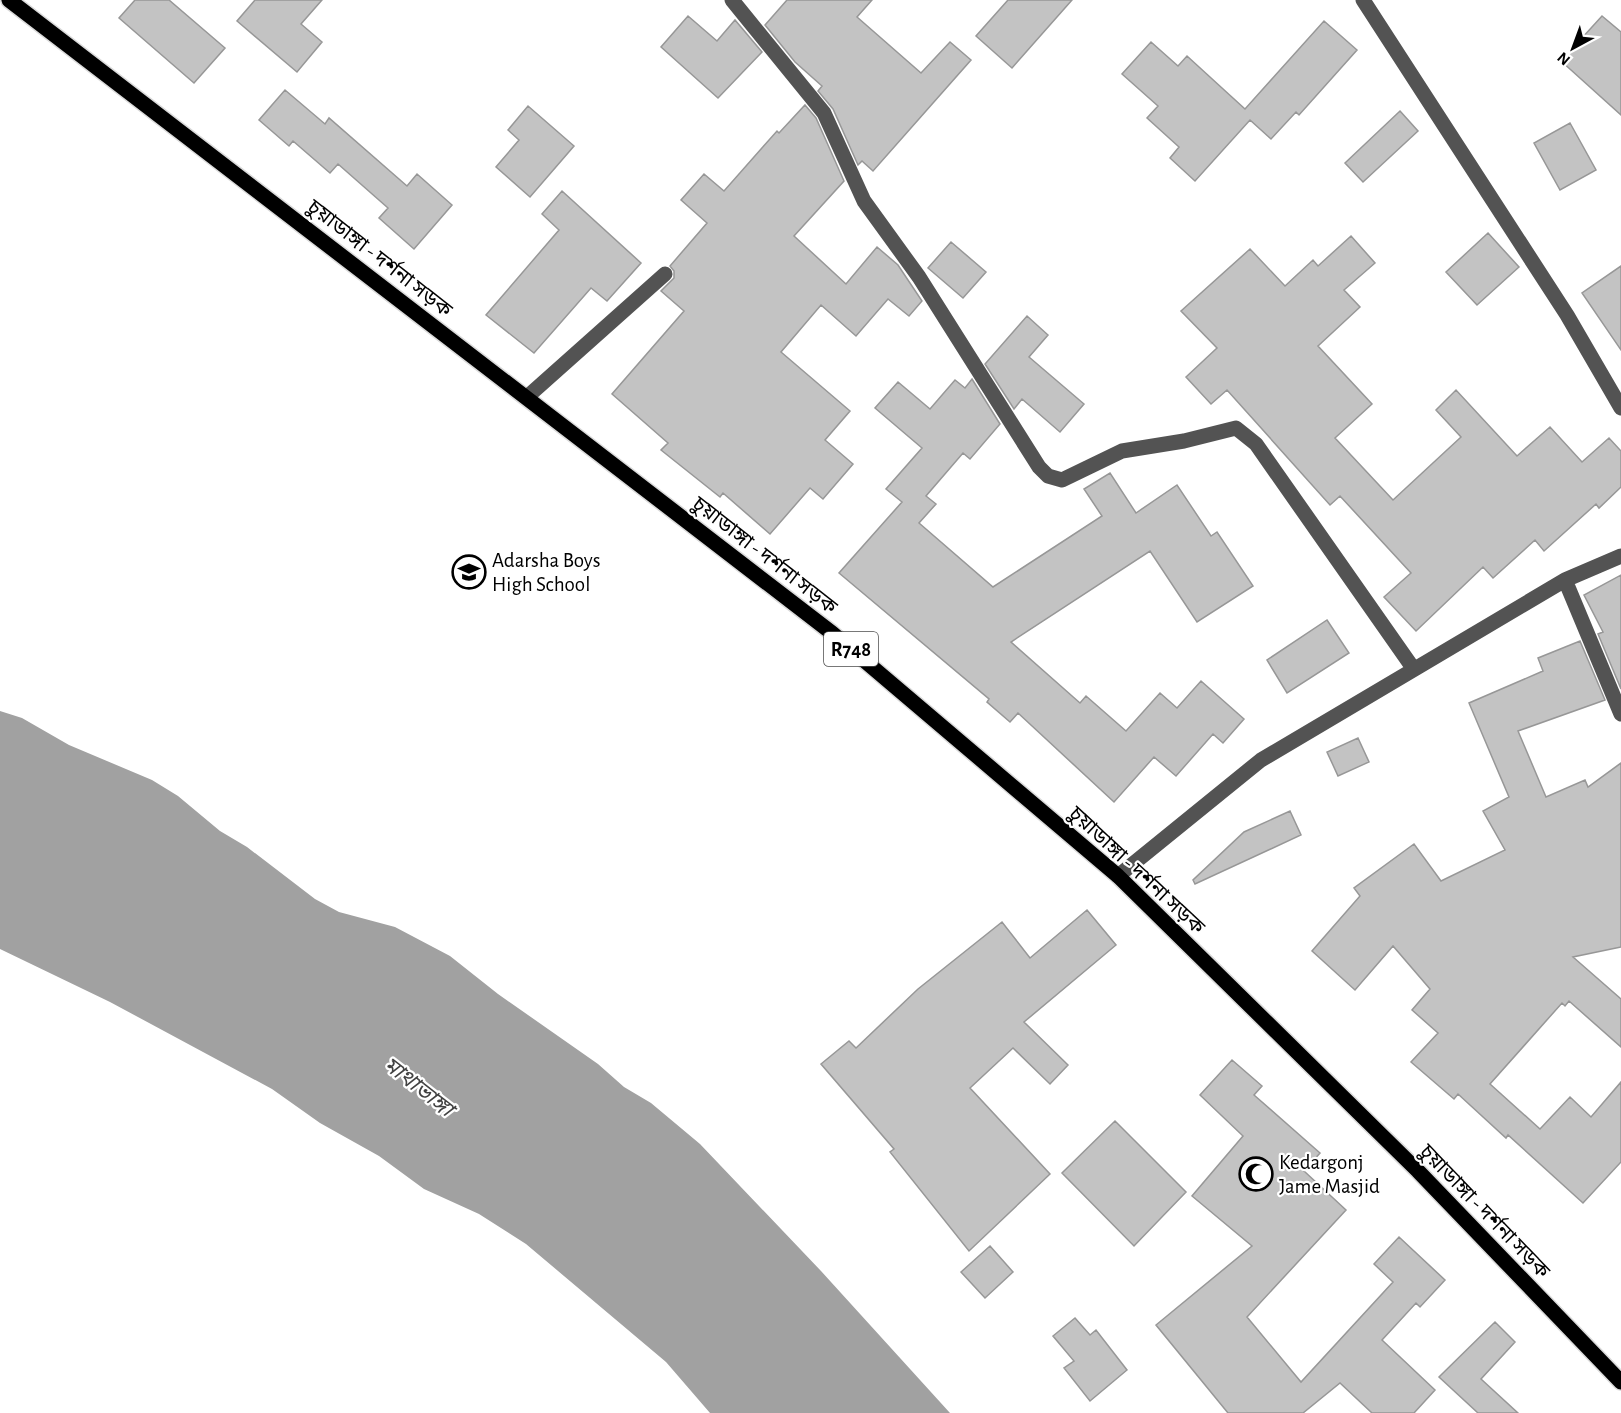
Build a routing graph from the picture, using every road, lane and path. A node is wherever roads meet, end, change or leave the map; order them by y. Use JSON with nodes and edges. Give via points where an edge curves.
{"nodes":[{"id":1,"x":9,"y":0,"type":"edge"},
{"id":2,"x":732,"y":0,"type":"edge"},
{"id":3,"x":1363,"y":0,"type":"edge"},
{"id":4,"x":665,"y":274,"type":"dead end"},
{"id":5,"x":527,"y":397,"type":"junction"},
{"id":6,"x":1621,"y":408,"type":"edge"},
{"id":7,"x":1621,"y":556,"type":"edge"},
{"id":8,"x":1565,"y":580,"type":"junction"},
{"id":9,"x":1413,"y":668,"type":"junction"},
{"id":10,"x":1621,"y":714,"type":"edge"},
{"id":11,"x":1118,"y":876,"type":"junction"},
{"id":12,"x":1621,"y":1382,"type":"edge"}],
"edges":[{"from":1,"to":5,"type":"main road","name":"চুয়াডাঙ্গা - দর্শনা সড়ক","number":"R748"},
{"from":2,"to":9,"type":"street","via":[[824,113],[864,201],[1048,476],[1062,480],[1122,451],[1241,430],[1256,444]]},
{"from":3,"to":6,"type":"street","via":[[1567,315]]},
{"from":4,"to":5,"type":"street"},
{"from":5,"to":11,"type":"main road","name":"চুয়াডাঙ্গা - দর্শনা সড়ক","number":"R748","via":[[832,633]]},
{"from":7,"to":8,"type":"street"},
{"from":8,"to":9,"type":"street"},
{"from":8,"to":10,"type":"street"},
{"from":9,"to":11,"type":"street","via":[[1261,760]]},
{"from":11,"to":12,"type":"main road","name":"চুয়াডাঙ্গা - দর্শনা সড়ক","number":"R748","via":[[1418,1171]]}]}
